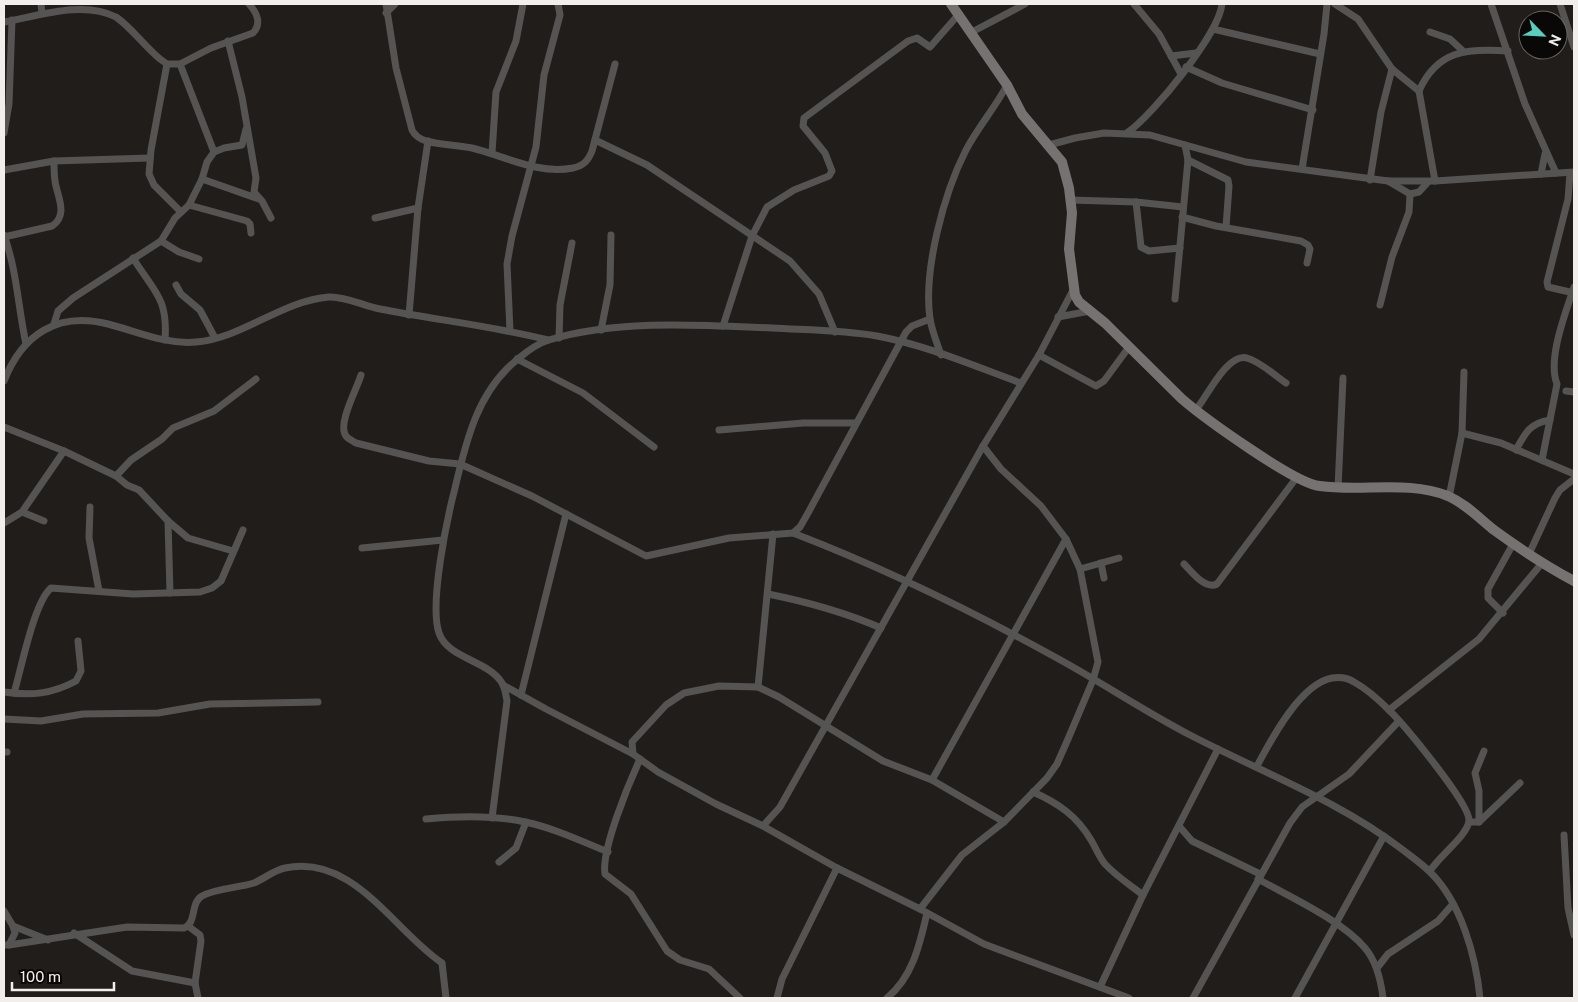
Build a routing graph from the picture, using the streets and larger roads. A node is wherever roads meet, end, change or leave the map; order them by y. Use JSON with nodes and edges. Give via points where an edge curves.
{"nodes":[{"id":1,"x":41,"y":4,"type":"edge"},
{"id":2,"x":249,"y":4,"type":"edge"},
{"id":3,"x":386,"y":4,"type":"edge"},
{"id":4,"x":396,"y":4,"type":"edge"},
{"id":5,"x":524,"y":4,"type":"edge"},
{"id":6,"x":558,"y":4,"type":"edge"},
{"id":7,"x":951,"y":4,"type":"edge"},
{"id":8,"x":1025,"y":4,"type":"edge"},
{"id":9,"x":1222,"y":4,"type":"edge"},
{"id":10,"x":1327,"y":4,"type":"edge"},
{"id":11,"x":1335,"y":4,"type":"edge"},
{"id":12,"x":1490,"y":4,"type":"edge"},
{"id":13,"x":1560,"y":4,"type":"edge"},
{"id":14,"x":1137,"y":5,"type":"edge"},
{"id":15,"x":42,"y":13,"type":"junction"},
{"id":16,"x":386,"y":13,"type":"junction"},
{"id":17,"x":959,"y":14,"type":"junction"},
{"id":18,"x":12,"y":20,"type":"junction"},
{"id":19,"x":4,"y":22,"type":"edge"},
{"id":20,"x":1213,"y":29,"type":"junction"},
{"id":21,"x":972,"y":32,"type":"junction"},
{"id":22,"x":1430,"y":32,"type":"dead end"},
{"id":23,"x":228,"y":41,"type":"junction"},
{"id":24,"x":1574,"y":47,"type":"edge"},
{"id":25,"x":1463,"y":51,"type":"junction"},
{"id":26,"x":1196,"y":52,"type":"junction"},
{"id":27,"x":1508,"y":52,"type":"junction"},
{"id":28,"x":1320,"y":54,"type":"junction"},
{"id":29,"x":1172,"y":56,"type":"junction"},
{"id":30,"x":167,"y":64,"type":"junction"},
{"id":31,"x":180,"y":64,"type":"junction"},
{"id":32,"x":615,"y":64,"type":"dead end"},
{"id":33,"x":1186,"y":67,"type":"junction"},
{"id":34,"x":1392,"y":70,"type":"junction"},
{"id":35,"x":1181,"y":74,"type":"junction"},
{"id":36,"x":1007,"y":85,"type":"junction"},
{"id":37,"x":1419,"y":91,"type":"junction"},
{"id":38,"x":1313,"y":110,"type":"junction"},
{"id":39,"x":246,"y":129,"type":"junction"},
{"id":40,"x":4,"y":133,"type":"edge"},
{"id":41,"x":1127,"y":133,"type":"junction"},
{"id":42,"x":595,"y":140,"type":"junction"},
{"id":43,"x":428,"y":142,"type":"junction"},
{"id":44,"x":1049,"y":145,"type":"junction"},
{"id":45,"x":1186,"y":145,"type":"junction"},
{"id":46,"x":214,"y":152,"type":"junction"},
{"id":47,"x":492,"y":153,"type":"junction"},
{"id":48,"x":1545,"y":154,"type":"junction"},
{"id":49,"x":150,"y":158,"type":"junction"},
{"id":50,"x":1188,"y":160,"type":"junction"},
{"id":51,"x":54,"y":161,"type":"junction"},
{"id":52,"x":532,"y":166,"type":"junction"},
{"id":53,"x":1302,"y":169,"type":"junction"},
{"id":54,"x":4,"y":170,"type":"edge"},
{"id":55,"x":1556,"y":173,"type":"junction"},
{"id":56,"x":1572,"y":173,"type":"edge"},
{"id":57,"x":1541,"y":174,"type":"junction"},
{"id":58,"x":202,"y":179,"type":"junction"},
{"id":59,"x":1370,"y":180,"type":"junction"},
{"id":60,"x":1388,"y":182,"type":"junction"},
{"id":61,"x":1431,"y":182,"type":"junction"},
{"id":62,"x":1410,"y":194,"type":"junction"},
{"id":63,"x":262,"y":200,"type":"junction"},
{"id":64,"x":1070,"y":200,"type":"junction"},
{"id":65,"x":1136,"y":202,"type":"junction"},
{"id":66,"x":189,"y":205,"type":"junction"},
{"id":67,"x":1183,"y":207,"type":"junction"},
{"id":68,"x":418,"y":208,"type":"junction"},
{"id":69,"x":181,"y":212,"type":"junction"},
{"id":70,"x":271,"y":218,"type":"dead end"},
{"id":71,"x":375,"y":218,"type":"dead end"},
{"id":72,"x":1182,"y":218,"type":"junction"},
{"id":73,"x":1226,"y":227,"type":"junction"},
{"id":74,"x":252,"y":233,"type":"dead end"},
{"id":75,"x":611,"y":235,"type":"dead end"},
{"id":76,"x":752,"y":236,"type":"junction"},
{"id":77,"x":5,"y":240,"type":"edge"},
{"id":78,"x":160,"y":241,"type":"junction"},
{"id":79,"x":572,"y":243,"type":"dead end"},
{"id":80,"x":1180,"y":248,"type":"junction"},
{"id":81,"x":133,"y":258,"type":"junction"},
{"id":82,"x":199,"y":259,"type":"dead end"},
{"id":83,"x":1307,"y":263,"type":"dead end"},
{"id":84,"x":176,"y":285,"type":"dead end"},
{"id":85,"x":1073,"y":290,"type":"junction"},
{"id":86,"x":1574,"y":291,"type":"edge"},
{"id":87,"x":1175,"y":299,"type":"dead end"},
{"id":88,"x":1380,"y":305,"type":"dead end"},
{"id":89,"x":1090,"y":311,"type":"junction"},
{"id":90,"x":409,"y":315,"type":"junction"},
{"id":91,"x":1058,"y":317,"type":"junction"},
{"id":92,"x":930,"y":319,"type":"junction"},
{"id":93,"x":54,"y":324,"type":"junction"},
{"id":94,"x":723,"y":326,"type":"junction"},
{"id":95,"x":601,"y":330,"type":"junction"},
{"id":96,"x":510,"y":331,"type":"junction"},
{"id":97,"x":834,"y":332,"type":"junction"},
{"id":98,"x":215,"y":338,"type":"junction"},
{"id":99,"x":559,"y":338,"type":"junction"},
{"id":100,"x":165,"y":340,"type":"junction"},
{"id":101,"x":548,"y":340,"type":"junction"},
{"id":102,"x":900,"y":342,"type":"junction"},
{"id":103,"x":26,"y":344,"type":"junction"},
{"id":104,"x":1129,"y":347,"type":"junction"},
{"id":105,"x":942,"y":355,"type":"junction"},
{"id":106,"x":1039,"y":355,"type":"junction"},
{"id":107,"x":13,"y":359,"type":"junction"},
{"id":108,"x":517,"y":359,"type":"junction"},
{"id":109,"x":4,"y":362,"type":"edge"},
{"id":110,"x":1464,"y":372,"type":"dead end"},
{"id":111,"x":361,"y":376,"type":"dead end"},
{"id":112,"x":1343,"y":378,"type":"dead end"},
{"id":113,"x":256,"y":379,"type":"dead end"},
{"id":114,"x":4,"y":381,"type":"edge"},
{"id":115,"x":1021,"y":383,"type":"junction"},
{"id":116,"x":1286,"y":383,"type":"dead end"},
{"id":117,"x":1195,"y":411,"type":"junction"},
{"id":118,"x":1550,"y":420,"type":"junction"},
{"id":119,"x":855,"y":423,"type":"junction"},
{"id":120,"x":4,"y":427,"type":"edge"},
{"id":121,"x":719,"y":430,"type":"dead end"},
{"id":122,"x":1462,"y":433,"type":"junction"},
{"id":123,"x":654,"y":446,"type":"dead end"},
{"id":124,"x":983,"y":446,"type":"junction"},
{"id":125,"x":1516,"y":450,"type":"junction"},
{"id":126,"x":64,"y":451,"type":"junction"},
{"id":127,"x":1542,"y":460,"type":"junction"},
{"id":128,"x":460,"y":464,"type":"junction"},
{"id":129,"x":1574,"y":474,"type":"edge"},
{"id":130,"x":116,"y":476,"type":"junction"},
{"id":131,"x":1297,"y":477,"type":"junction"},
{"id":132,"x":1574,"y":479,"type":"edge"},
{"id":133,"x":1338,"y":488,"type":"junction"},
{"id":134,"x":1449,"y":497,"type":"junction"},
{"id":135,"x":90,"y":507,"type":"dead end"},
{"id":136,"x":22,"y":512,"type":"junction"},
{"id":137,"x":566,"y":514,"type":"junction"},
{"id":138,"x":44,"y":521,"type":"dead end"},
{"id":139,"x":4,"y":522,"type":"edge"},
{"id":140,"x":168,"y":522,"type":"junction"},
{"id":141,"x":243,"y":530,"type":"dead end"},
{"id":142,"x":793,"y":532,"type":"junction"},
{"id":143,"x":773,"y":534,"type":"junction"},
{"id":144,"x":1066,"y":539,"type":"junction"},
{"id":145,"x":443,"y":540,"type":"junction"},
{"id":146,"x":1513,"y":544,"type":"junction"},
{"id":147,"x":362,"y":548,"type":"dead end"},
{"id":148,"x":233,"y":551,"type":"junction"},
{"id":149,"x":1529,"y":554,"type":"junction"},
{"id":150,"x":1119,"y":558,"type":"dead end"},
{"id":151,"x":1101,"y":563,"type":"junction"},
{"id":152,"x":1542,"y":563,"type":"junction"},
{"id":153,"x":1184,"y":564,"type":"dead end"},
{"id":154,"x":1080,"y":569,"type":"junction"},
{"id":155,"x":1104,"y":578,"type":"dead end"},
{"id":156,"x":907,"y":581,"type":"junction"},
{"id":157,"x":1574,"y":581,"type":"edge"},
{"id":158,"x":99,"y":591,"type":"junction"},
{"id":159,"x":170,"y":593,"type":"junction"},
{"id":160,"x":768,"y":594,"type":"junction"},
{"id":161,"x":1503,"y":613,"type":"junction"},
{"id":162,"x":881,"y":628,"type":"junction"},
{"id":163,"x":1013,"y":634,"type":"junction"},
{"id":164,"x":78,"y":641,"type":"dead end"},
{"id":165,"x":1093,"y":680,"type":"junction"},
{"id":166,"x":503,"y":685,"type":"junction"},
{"id":167,"x":758,"y":687,"type":"junction"},
{"id":168,"x":4,"y":692,"type":"edge"},
{"id":169,"x":14,"y":693,"type":"junction"},
{"id":170,"x":521,"y":695,"type":"junction"},
{"id":171,"x":318,"y":702,"type":"dead end"},
{"id":172,"x":1389,"y":710,"type":"junction"},
{"id":173,"x":4,"y":719,"type":"edge"},
{"id":174,"x":1399,"y":721,"type":"junction"},
{"id":175,"x":825,"y":727,"type":"junction"},
{"id":176,"x":1218,"y":749,"type":"junction"},
{"id":177,"x":1484,"y":751,"type":"dead end"},
{"id":178,"x":633,"y":754,"type":"junction"},
{"id":179,"x":640,"y":759,"type":"junction"},
{"id":180,"x":1257,"y":766,"type":"junction"},
{"id":181,"x":932,"y":780,"type":"junction"},
{"id":182,"x":1520,"y":783,"type":"dead end"},
{"id":183,"x":1033,"y":792,"type":"junction"},
{"id":184,"x":1318,"y":795,"type":"junction"},
{"id":185,"x":492,"y":818,"type":"junction"},
{"id":186,"x":426,"y":819,"type":"dead end"},
{"id":187,"x":526,"y":822,"type":"junction"},
{"id":188,"x":1004,"y":822,"type":"junction"},
{"id":189,"x":1469,"y":822,"type":"junction"},
{"id":190,"x":1479,"y":822,"type":"junction"},
{"id":191,"x":763,"y":826,"type":"junction"},
{"id":192,"x":1179,"y":826,"type":"junction"},
{"id":193,"x":1564,"y":835,"type":"dead end"},
{"id":194,"x":1384,"y":836,"type":"junction"},
{"id":195,"x":608,"y":852,"type":"junction"},
{"id":196,"x":499,"y":862,"type":"dead end"},
{"id":197,"x":837,"y":868,"type":"junction"},
{"id":198,"x":1430,"y":871,"type":"junction"},
{"id":199,"x":1259,"y":876,"type":"junction"},
{"id":200,"x":1143,"y":895,"type":"junction"},
{"id":201,"x":1452,"y":905,"type":"junction"},
{"id":202,"x":4,"y":911,"type":"edge"},
{"id":203,"x":923,"y":911,"type":"junction"},
{"id":204,"x":1335,"y":923,"type":"junction"},
{"id":205,"x":14,"y":926,"type":"junction"},
{"id":206,"x":188,"y":926,"type":"junction"},
{"id":207,"x":74,"y":934,"type":"junction"},
{"id":208,"x":1574,"y":935,"type":"edge"},
{"id":209,"x":48,"y":940,"type":"junction"},
{"id":210,"x":6,"y":945,"type":"edge"},
{"id":211,"x":1377,"y":968,"type":"junction"},
{"id":212,"x":195,"y":983,"type":"junction"},
{"id":213,"x":1100,"y":987,"type":"junction"},
{"id":214,"x":198,"y":998,"type":"edge"},
{"id":215,"x":446,"y":998,"type":"edge"},
{"id":216,"x":740,"y":998,"type":"edge"},
{"id":217,"x":777,"y":998,"type":"edge"},
{"id":218,"x":887,"y":998,"type":"edge"},
{"id":219,"x":1129,"y":998,"type":"edge"},
{"id":220,"x":1193,"y":998,"type":"edge"},
{"id":221,"x":1295,"y":998,"type":"edge"},
{"id":222,"x":1383,"y":998,"type":"edge"},
{"id":223,"x":1480,"y":998,"type":"edge"}],
"edges":[{"from":1,"to":15,"type":"street"},
{"from":2,"to":23,"type":"street","via":[[258,16],[257,29],[249,36]]},
{"from":3,"to":16,"type":"street"},
{"from":4,"to":16,"type":"street"},
{"from":5,"to":47,"type":"street","via":[[516,41],[496,92]]},
{"from":6,"to":52,"type":"street","via":[[560,15],[544,75]]},
{"from":7,"to":17,"type":"street"},
{"from":8,"to":21,"type":"street"},
{"from":9,"to":20,"type":"street"},
{"from":10,"to":28,"type":"street"},
{"from":11,"to":34,"type":"street","via":[[1358,19]]},
{"from":12,"to":27,"type":"street"},
{"from":13,"to":24,"type":"street"},
{"from":14,"to":29,"type":"street"},
{"from":15,"to":18,"type":"street"},
{"from":15,"to":30,"type":"street","via":[[74,7],[106,11]]},
{"from":16,"to":43,"type":"street","via":[[412,130]]},
{"from":17,"to":21,"type":"street"},
{"from":17,"to":76,"type":"street","via":[[930,47],[916,38],[908,41],[804,118],[803,126],[819,144],[832,171],[829,176],[767,207]]},
{"from":18,"to":19,"type":"street"},
{"from":18,"to":40,"type":"street","via":[[9,104]]},
{"from":20,"to":26,"type":"street"},
{"from":20,"to":28,"type":"street"},
{"from":21,"to":36,"type":"street"},
{"from":22,"to":25,"type":"street","via":[[1450,39]]},
{"from":23,"to":31,"type":"street"},
{"from":23,"to":39,"type":"street"},
{"from":25,"to":27,"type":"street"},
{"from":25,"to":37,"type":"street","via":[[1439,63]]},
{"from":26,"to":29,"type":"street"},
{"from":26,"to":33,"type":"street"},
{"from":27,"to":48,"type":"street"},
{"from":28,"to":38,"type":"street"},
{"from":29,"to":35,"type":"street"},
{"from":30,"to":31,"type":"street"},
{"from":30,"to":49,"type":"street"},
{"from":31,"to":46,"type":"street"},
{"from":32,"to":42,"type":"street"},
{"from":33,"to":35,"type":"street"},
{"from":33,"to":38,"type":"street","via":[[1222,83]]},
{"from":34,"to":37,"type":"street"},
{"from":34,"to":59,"type":"street","via":[[1381,112]]},
{"from":35,"to":41,"type":"street","via":[[1144,119]]},
{"from":36,"to":44,"type":"street","via":[[1022,114]]},
{"from":36,"to":92,"type":"street","via":[[966,150],[940,218],[934,244]]},
{"from":37,"to":61,"type":"street"},
{"from":38,"to":53,"type":"street"},
{"from":39,"to":46,"type":"street","via":[[242,145]]},
{"from":39,"to":63,"type":"street","via":[[256,178],[254,192]]},
{"from":41,"to":44,"type":"street","via":[[1075,138]]},
{"from":41,"to":45,"type":"street","via":[[1150,135]]},
{"from":42,"to":52,"type":"street","via":[[589,157],[581,166],[554,169]]},
{"from":42,"to":76,"type":"street","via":[[648,165]]},
{"from":43,"to":47,"type":"street","via":[[456,144]]},
{"from":43,"to":68,"type":"street"},
{"from":44,"to":64,"type":"street","via":[[1062,162]]},
{"from":45,"to":50,"type":"street"},
{"from":45,"to":53,"type":"street","via":[[1246,162]]},
{"from":46,"to":58,"type":"street"},
{"from":47,"to":52,"type":"street"},
{"from":48,"to":55,"type":"street"},
{"from":48,"to":57,"type":"street"},
{"from":49,"to":51,"type":"street"},
{"from":49,"to":69,"type":"street","via":[[154,185]]},
{"from":50,"to":67,"type":"street"},
{"from":50,"to":73,"type":"street","via":[[1229,182]]},
{"from":51,"to":54,"type":"street"},
{"from":51,"to":77,"type":"street","via":[[55,182],[61,202],[61,215],[57,222]]},
{"from":52,"to":96,"type":"street","via":[[507,264]]},
{"from":53,"to":59,"type":"street"},
{"from":55,"to":56,"type":"street"},
{"from":55,"to":57,"type":"street"},
{"from":56,"to":86,"type":"street","via":[[1547,282],[1548,287]]},
{"from":57,"to":61,"type":"street"},
{"from":58,"to":63,"type":"street"},
{"from":58,"to":66,"type":"street"},
{"from":59,"to":60,"type":"street"},
{"from":60,"to":61,"type":"street"},
{"from":60,"to":62,"type":"street"},
{"from":61,"to":62,"type":"street","via":[[1419,192]]},
{"from":62,"to":88,"type":"street","via":[[1408,212]]},
{"from":63,"to":70,"type":"street"},
{"from":64,"to":65,"type":"street"},
{"from":64,"to":85,"type":"street","via":[[1069,249]]},
{"from":65,"to":67,"type":"street"},
{"from":65,"to":80,"type":"street","via":[[1141,247],[1149,251]]},
{"from":66,"to":69,"type":"street"},
{"from":66,"to":74,"type":"street","via":[[247,221]]},
{"from":67,"to":72,"type":"street"},
{"from":68,"to":71,"type":"street"},
{"from":68,"to":90,"type":"street"},
{"from":69,"to":78,"type":"street"},
{"from":72,"to":73,"type":"street"},
{"from":72,"to":80,"type":"street"},
{"from":73,"to":83,"type":"street","via":[[1301,241],[1310,249]]},
{"from":75,"to":95,"type":"street","via":[[610,285]]},
{"from":76,"to":94,"type":"street"},
{"from":76,"to":97,"type":"street","via":[[790,261],[810,282],[827,310]]},
{"from":77,"to":103,"type":"street","via":[[16,274]]},
{"from":78,"to":81,"type":"street"},
{"from":78,"to":82,"type":"street"},
{"from":79,"to":99,"type":"street","via":[[560,305]]},
{"from":80,"to":87,"type":"street"},
{"from":81,"to":93,"type":"street","via":[[61,308]]},
{"from":81,"to":100,"type":"street","via":[[163,302]]},
{"from":84,"to":98,"type":"street","via":[[181,294],[200,310]]},
{"from":85,"to":89,"type":"street","via":[[1079,302]]},
{"from":85,"to":91,"type":"street"},
{"from":86,"to":118,"type":"street","via":[[1555,356],[1554,378],[1557,384]]},
{"from":89,"to":91,"type":"street"},
{"from":89,"to":104,"type":"street"},
{"from":90,"to":96,"type":"street"},
{"from":90,"to":98,"type":"street","via":[[330,297],[275,312]]},
{"from":91,"to":106,"type":"street"},
{"from":92,"to":102,"type":"street","via":[[912,326]]},
{"from":92,"to":105,"type":"street"},
{"from":93,"to":100,"type":"street","via":[[93,321]]},
{"from":93,"to":103,"type":"street","via":[[37,333]]},
{"from":94,"to":95,"type":"street"},
{"from":94,"to":97,"type":"street"},
{"from":95,"to":99,"type":"street"},
{"from":96,"to":101,"type":"street"},
{"from":97,"to":102,"type":"street"},
{"from":98,"to":100,"type":"street","via":[[197,342]]},
{"from":99,"to":101,"type":"street"},
{"from":101,"to":108,"type":"street"},
{"from":102,"to":105,"type":"street"},
{"from":102,"to":119,"type":"street"},
{"from":103,"to":107,"type":"street"},
{"from":104,"to":106,"type":"street","via":[[1096,386]]},
{"from":104,"to":117,"type":"street"},
{"from":105,"to":115,"type":"street"},
{"from":106,"to":115,"type":"street"},
{"from":107,"to":109,"type":"street"},
{"from":107,"to":114,"type":"street"},
{"from":108,"to":123,"type":"street","via":[[583,392]]},
{"from":108,"to":128,"type":"street","via":[[497,379],[483,401],[469,432]]},
{"from":110,"to":122,"type":"street"},
{"from":111,"to":128,"type":"street","via":[[346,412],[343,429],[346,437],[356,443],[422,460]]},
{"from":112,"to":133,"type":"street"},
{"from":113,"to":130,"type":"street","via":[[214,411],[173,428]]},
{"from":115,"to":124,"type":"street"},
{"from":116,"to":117,"type":"street","via":[[1260,364],[1241,358],[1232,360]]},
{"from":117,"to":131,"type":"street"},
{"from":118,"to":125,"type":"street","via":[[1530,426]]},
{"from":118,"to":127,"type":"street"},
{"from":119,"to":121,"type":"street","via":[[802,422]]},
{"from":119,"to":142,"type":"street","via":[[800,527]]},
{"from":120,"to":126,"type":"street"},
{"from":122,"to":125,"type":"street"},
{"from":122,"to":134,"type":"street"},
{"from":124,"to":144,"type":"street","via":[[1001,469],[1041,506]]},
{"from":124,"to":156,"type":"street"},
{"from":125,"to":127,"type":"street"},
{"from":126,"to":130,"type":"street"},
{"from":126,"to":136,"type":"street"},
{"from":127,"to":129,"type":"street"},
{"from":128,"to":137,"type":"street"},
{"from":128,"to":145,"type":"street"},
{"from":130,"to":140,"type":"street","via":[[139,490]]},
{"from":131,"to":133,"type":"street","via":[[1314,485]]},
{"from":131,"to":153,"type":"street","via":[[1217,584],[1214,586],[1198,578]]},
{"from":132,"to":149,"type":"street","via":[[1560,490]]},
{"from":133,"to":134,"type":"street","via":[[1423,490]]},
{"from":134,"to":146,"type":"street","via":[[1466,506]]},
{"from":135,"to":158,"type":"street","via":[[89,538]]},
{"from":136,"to":138,"type":"street"},
{"from":136,"to":139,"type":"street"},
{"from":137,"to":143,"type":"street","via":[[646,556],[700,543]]},
{"from":137,"to":170,"type":"street"},
{"from":140,"to":148,"type":"street","via":[[188,538]]},
{"from":140,"to":159,"type":"street"},
{"from":141,"to":148,"type":"street"},
{"from":142,"to":143,"type":"street"},
{"from":142,"to":156,"type":"street"},
{"from":143,"to":160,"type":"street"},
{"from":144,"to":154,"type":"street"},
{"from":144,"to":163,"type":"street"},
{"from":145,"to":147,"type":"street"},
{"from":145,"to":166,"type":"street","via":[[437,614],[439,632],[445,643],[495,674]]},
{"from":146,"to":149,"type":"street"},
{"from":146,"to":161,"type":"street","via":[[1488,589],[1488,598]]},
{"from":148,"to":159,"type":"street","via":[[221,581],[212,588],[200,592]]},
{"from":149,"to":152,"type":"street"},
{"from":150,"to":151,"type":"street"},
{"from":151,"to":154,"type":"street"},
{"from":151,"to":155,"type":"street"},
{"from":152,"to":157,"type":"street"},
{"from":152,"to":161,"type":"street"},
{"from":154,"to":165,"type":"street","via":[[1098,653]]},
{"from":156,"to":162,"type":"street"},
{"from":156,"to":163,"type":"street"},
{"from":158,"to":159,"type":"street"},
{"from":158,"to":169,"type":"street","via":[[53,586],[48,590],[37,613]]},
{"from":160,"to":162,"type":"street","via":[[815,603]]},
{"from":160,"to":167,"type":"street"},
{"from":161,"to":172,"type":"street","via":[[1479,640]]},
{"from":162,"to":175,"type":"street"},
{"from":163,"to":165,"type":"street"},
{"from":163,"to":181,"type":"street"},
{"from":164,"to":169,"type":"street","via":[[79,679],[46,693]]},
{"from":165,"to":176,"type":"street"},
{"from":165,"to":183,"type":"street","via":[[1057,764]]},
{"from":166,"to":170,"type":"street"},
{"from":166,"to":185,"type":"street","via":[[507,701]]},
{"from":167,"to":175,"type":"street"},
{"from":167,"to":178,"type":"street","via":[[719,686],[684,693],[666,705],[637,734],[632,742]]},
{"from":168,"to":169,"type":"street"},
{"from":170,"to":178,"type":"street"},
{"from":171,"to":173,"type":"street","via":[[210,704],[158,713]]},
{"from":172,"to":174,"type":"street"},
{"from":172,"to":180,"type":"street","via":[[1352,680],[1330,678],[1288,712]]},
{"from":174,"to":184,"type":"street","via":[[1349,774]]},
{"from":174,"to":189,"type":"street","via":[[1463,801]]},
{"from":175,"to":181,"type":"street","via":[[883,761]]},
{"from":175,"to":191,"type":"street","via":[[780,806]]},
{"from":176,"to":180,"type":"street"},
{"from":176,"to":192,"type":"street"},
{"from":177,"to":190,"type":"street","via":[[1475,773],[1479,791]]},
{"from":178,"to":179,"type":"street"},
{"from":179,"to":191,"type":"street","via":[[716,804]]},
{"from":179,"to":195,"type":"street","via":[[618,814]]},
{"from":180,"to":184,"type":"street"},
{"from":181,"to":188,"type":"street"},
{"from":182,"to":190,"type":"street"},
{"from":183,"to":188,"type":"street"},
{"from":183,"to":200,"type":"street","via":[[1070,813],[1085,830],[1103,861]]},
{"from":184,"to":194,"type":"street"},
{"from":184,"to":199,"type":"street","via":[[1302,807],[1290,823]]},
{"from":185,"to":186,"type":"street"},
{"from":185,"to":187,"type":"street"},
{"from":187,"to":195,"type":"street"},
{"from":187,"to":196,"type":"street","via":[[516,848]]},
{"from":188,"to":203,"type":"street","via":[[962,855]]},
{"from":189,"to":190,"type":"street"},
{"from":189,"to":198,"type":"street","via":[[1462,835]]},
{"from":191,"to":197,"type":"street"},
{"from":192,"to":199,"type":"street","via":[[1192,841]]},
{"from":192,"to":200,"type":"street"},
{"from":193,"to":208,"type":"street","via":[[1568,908]]},
{"from":194,"to":198,"type":"street"},
{"from":194,"to":204,"type":"street"},
{"from":195,"to":216,"type":"street","via":[[605,874],[631,894],[667,951],[680,960],[709,969]]},
{"from":197,"to":203,"type":"street"},
{"from":197,"to":217,"type":"street","via":[[782,979]]},
{"from":198,"to":201,"type":"street"},
{"from":199,"to":204,"type":"street"},
{"from":199,"to":220,"type":"street"},
{"from":200,"to":213,"type":"street"},
{"from":201,"to":211,"type":"street","via":[[1438,921],[1388,954]]},
{"from":201,"to":223,"type":"street","via":[[1464,925]]},
{"from":202,"to":205,"type":"street"},
{"from":203,"to":213,"type":"street","via":[[984,944]]},
{"from":203,"to":218,"type":"street","via":[[921,938],[909,971]]},
{"from":204,"to":211,"type":"street","via":[[1366,948]]},
{"from":204,"to":221,"type":"street"},
{"from":205,"to":209,"type":"street"},
{"from":205,"to":210,"type":"street","via":[[14,936]]},
{"from":206,"to":207,"type":"street","via":[[127,927]]},
{"from":206,"to":212,"type":"street","via":[[200,935],[201,941]]},
{"from":206,"to":215,"type":"street","via":[[195,906],[203,896],[256,882],[282,868],[297,866],[326,870],[339,875],[368,896],[442,963]]},
{"from":207,"to":209,"type":"street"},
{"from":207,"to":212,"type":"street","via":[[132,972]]},
{"from":209,"to":210,"type":"street"},
{"from":211,"to":222,"type":"street"},
{"from":212,"to":214,"type":"street"},
{"from":213,"to":219,"type":"street"}]}
